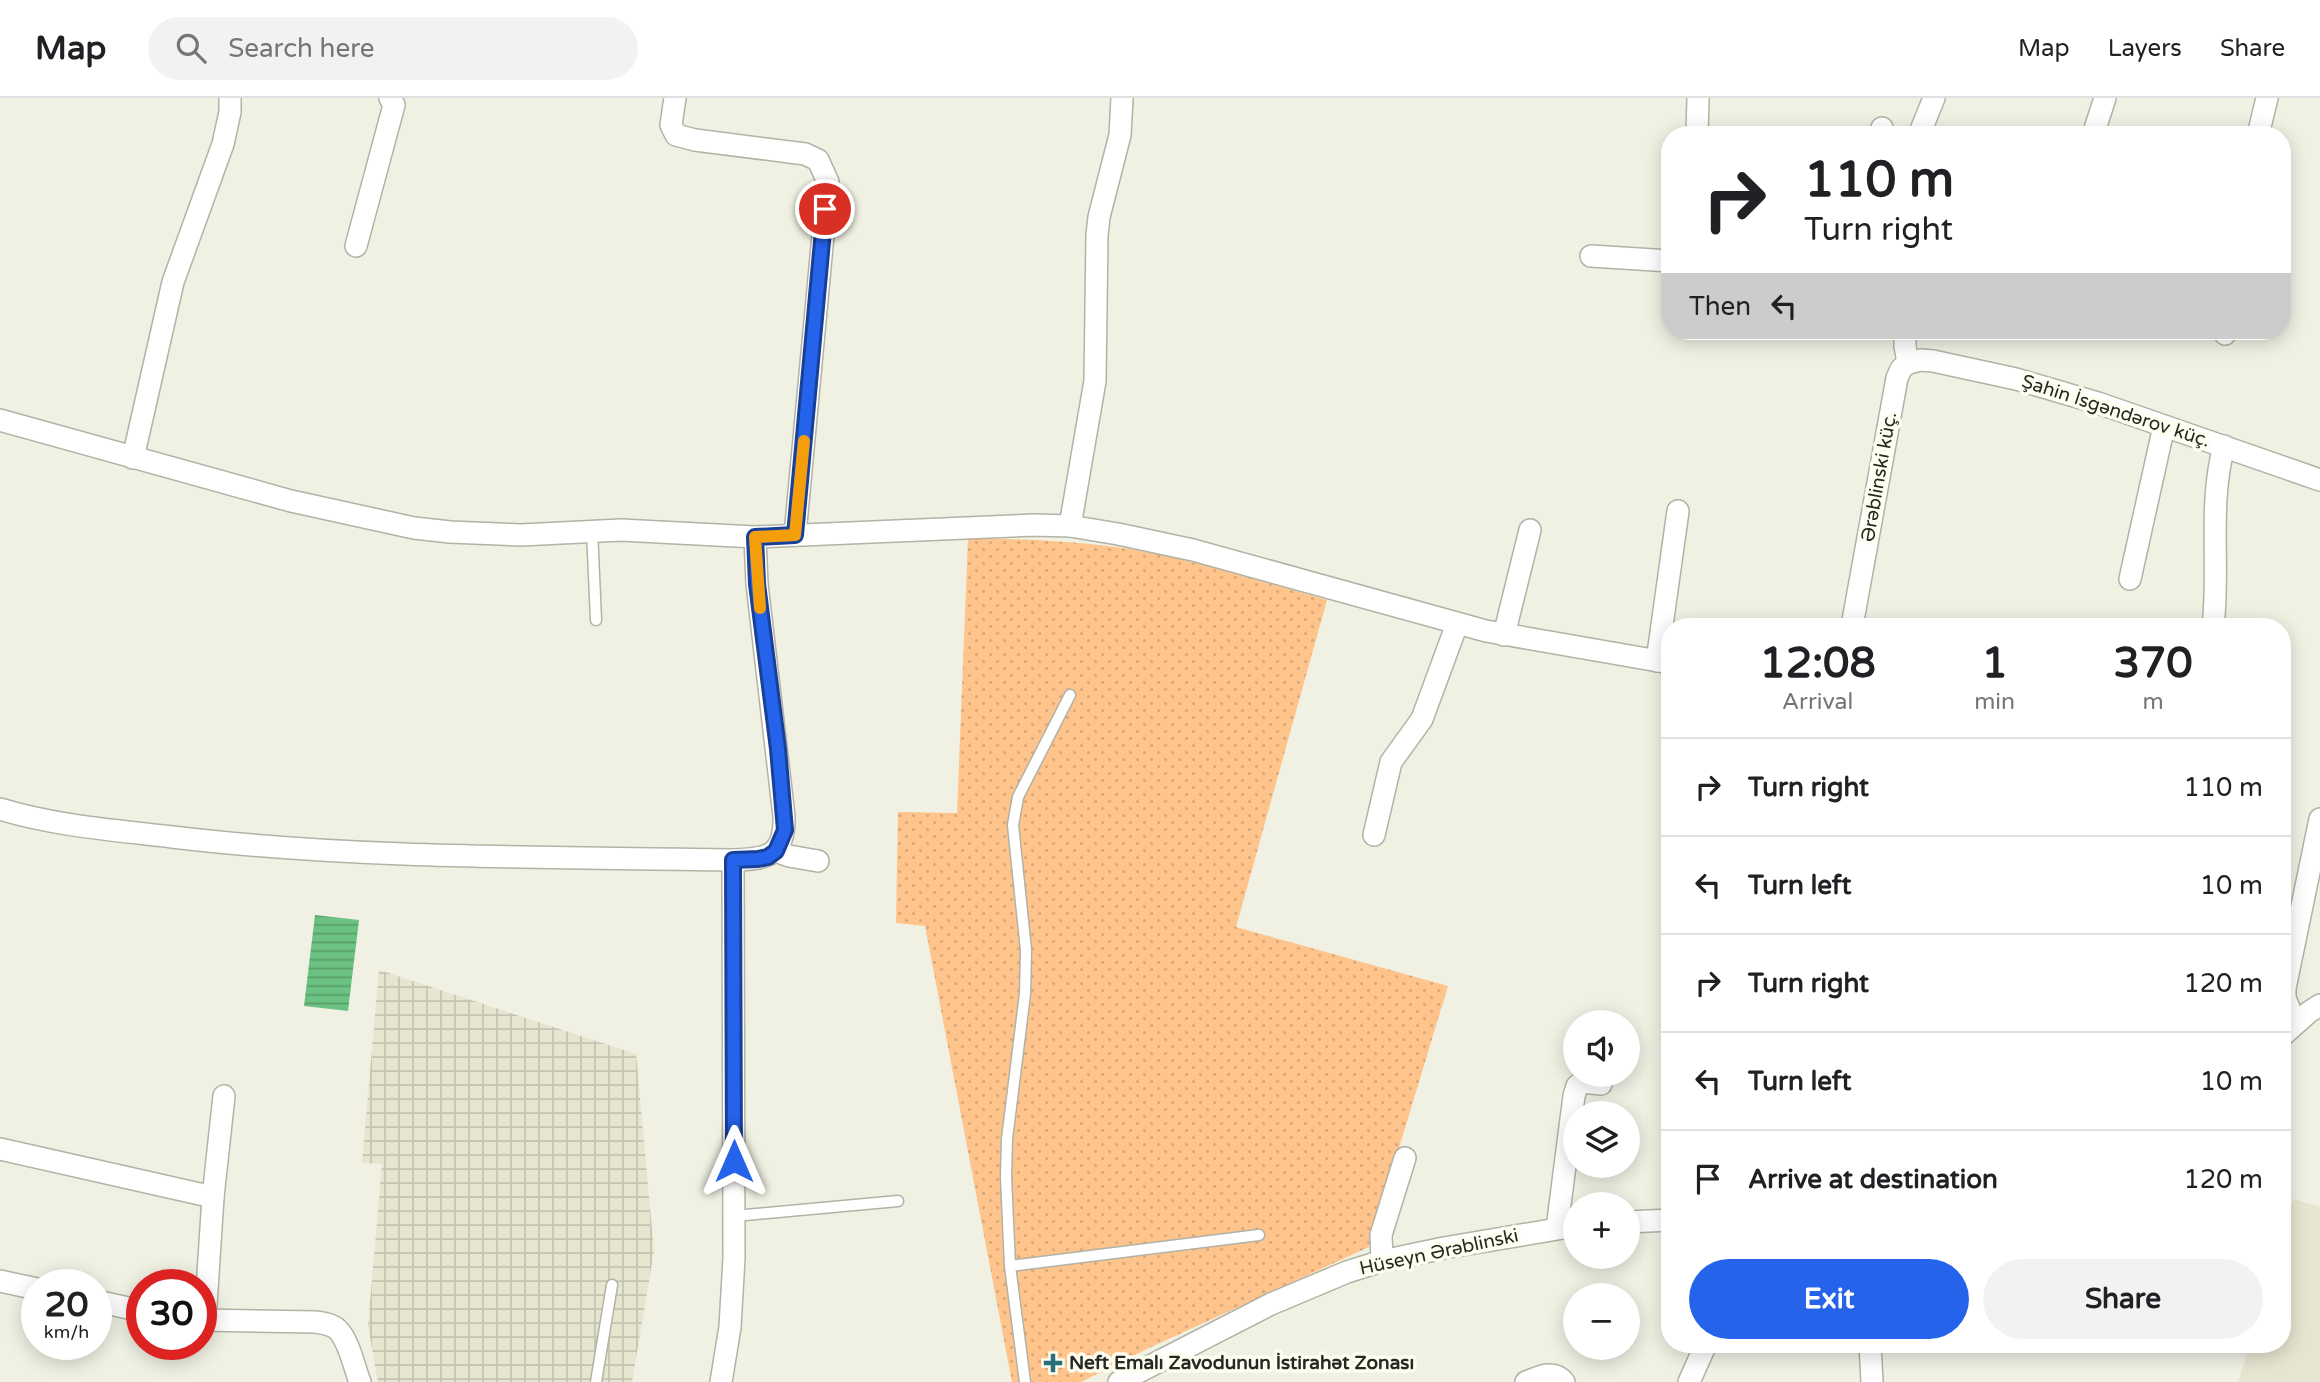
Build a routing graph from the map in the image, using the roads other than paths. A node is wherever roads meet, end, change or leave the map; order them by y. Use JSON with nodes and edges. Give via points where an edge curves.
{"nodes":[{"id":1,"x":230,"y":98,"type":"edge"},
{"id":2,"x":390,"y":98,"type":"edge"},
{"id":3,"x":675,"y":98,"type":"edge"},
{"id":4,"x":1122,"y":98,"type":"edge"},
{"id":5,"x":1699,"y":98,"type":"edge"},
{"id":6,"x":1934,"y":98,"type":"edge"},
{"id":7,"x":2105,"y":98,"type":"edge"},
{"id":8,"x":2267,"y":98,"type":"edge"},
{"id":9,"x":1697,"y":126,"type":"edge"},
{"id":10,"x":1923,"y":126,"type":"edge"},
{"id":11,"x":2096,"y":126,"type":"edge"},
{"id":12,"x":2260,"y":126,"type":"edge"},
{"id":13,"x":356,"y":246,"type":"dead end"},
{"id":14,"x":1591,"y":257,"type":"dead end"},
{"id":15,"x":1661,"y":261,"type":"edge"},
{"id":16,"x":1905,"y":340,"type":"edge"},
{"id":17,"x":1908,"y":363,"type":"junction"},
{"id":18,"x":0,"y":420,"type":"edge"},
{"id":19,"x":2164,"y":425,"type":"junction"},
{"id":20,"x":2224,"y":446,"type":"junction"},
{"id":21,"x":133,"y":458,"type":"junction"},
{"id":22,"x":2320,"y":480,"type":"edge"},
{"id":23,"x":1678,"y":511,"type":"dead end"},
{"id":24,"x":1070,"y":526,"type":"junction"},
{"id":25,"x":592,"y":530,"type":"junction"},
{"id":26,"x":1530,"y":530,"type":"dead end"},
{"id":27,"x":795,"y":535,"type":"junction"},
{"id":28,"x":755,"y":537,"type":"junction"},
{"id":29,"x":2130,"y":579,"type":"dead end"},
{"id":30,"x":1667,"y":618,"type":"edge"},
{"id":31,"x":1853,"y":618,"type":"edge"},
{"id":32,"x":2214,"y":618,"type":"edge"},
{"id":33,"x":596,"y":620,"type":"dead end"},
{"id":34,"x":1457,"y":624,"type":"junction"},
{"id":35,"x":1504,"y":635,"type":"junction"},
{"id":36,"x":1661,"y":662,"type":"edge"},
{"id":37,"x":1070,"y":695,"type":"dead end"},
{"id":38,"x":0,"y":809,"type":"edge"},
{"id":39,"x":2320,"y":819,"type":"edge"},
{"id":40,"x":1374,"y":835,"type":"dead end"},
{"id":41,"x":776,"y":851,"type":"junction"},
{"id":42,"x":733,"y":860,"type":"junction"},
{"id":43,"x":818,"y":861,"type":"dead end"},
{"id":44,"x":2291,"y":959,"type":"edge"},
{"id":45,"x":2320,"y":1005,"type":"edge"},
{"id":46,"x":2291,"y":1028,"type":"edge"},
{"id":47,"x":1577,"y":1087,"type":"edge"},
{"id":48,"x":224,"y":1096,"type":"dead end"},
{"id":49,"x":0,"y":1149,"type":"edge"},
{"id":50,"x":1405,"y":1158,"type":"dead end"},
{"id":51,"x":1568,"y":1192,"type":"edge"},
{"id":52,"x":214,"y":1197,"type":"junction"},
{"id":53,"x":898,"y":1201,"type":"dead end"},
{"id":54,"x":734,"y":1216,"type":"junction"},
{"id":55,"x":1661,"y":1220,"type":"edge"},
{"id":56,"x":1640,"y":1221,"type":"edge"},
{"id":57,"x":1563,"y":1228,"type":"edge"},
{"id":58,"x":1259,"y":1235,"type":"dead end"},
{"id":59,"x":1382,"y":1261,"type":"junction"},
{"id":60,"x":1010,"y":1266,"type":"junction"},
{"id":61,"x":208,"y":1269,"type":"edge"},
{"id":62,"x":0,"y":1281,"type":"edge"},
{"id":63,"x":612,"y":1285,"type":"dead end"},
{"id":64,"x":21,"y":1286,"type":"edge"},
{"id":65,"x":217,"y":1320,"type":"edge"},
{"id":66,"x":1702,"y":1353,"type":"edge"},
{"id":67,"x":1870,"y":1353,"type":"edge"},
{"id":68,"x":360,"y":1382,"type":"edge"},
{"id":69,"x":596,"y":1382,"type":"edge"},
{"id":70,"x":721,"y":1382,"type":"edge"},
{"id":71,"x":1026,"y":1382,"type":"edge"},
{"id":72,"x":1119,"y":1382,"type":"edge"},
{"id":73,"x":1526,"y":1382,"type":"edge"},
{"id":74,"x":1564,"y":1382,"type":"edge"},
{"id":75,"x":1689,"y":1382,"type":"edge"},
{"id":76,"x":1872,"y":1382,"type":"edge"}],
"edges":[{"from":1,"to":21,"type":"street","via":[[223,144],[173,282]]},
{"from":2,"to":13,"type":"street","via":[[394,105]]},
{"from":3,"to":27,"type":"street","via":[[671,125],[676,135],[805,154],[818,160],[828,182]]},
{"from":4,"to":24,"type":"street","via":[[1117,153],[1099,216],[1095,381]]},
{"from":5,"to":9,"type":"street"},
{"from":6,"to":10,"type":"street"},
{"from":7,"to":11,"type":"street"},
{"from":8,"to":12,"type":"street"},
{"from":14,"to":15,"type":"street"},
{"from":16,"to":17,"type":"street"},
{"from":17,"to":19,"type":"street","name":"Şahin İsgəndərov küç.","via":[[1933,361],[2016,379]]},
{"from":17,"to":31,"type":"street","name":"Ərəblinski küç.","via":[[1896,378]]},
{"from":18,"to":21,"type":"street"},
{"from":19,"to":20,"type":"street","name":"Şahin İsgəndərov küç."},
{"from":19,"to":29,"type":"street"},
{"from":20,"to":22,"type":"street","name":"Şahin İsgəndərov küç."},
{"from":20,"to":32,"type":"street","via":[[2216,485]]},
{"from":21,"to":25,"type":"street","via":[[291,501],[414,528],[521,535]]},
{"from":23,"to":30,"type":"street"},
{"from":24,"to":27,"type":"street"},
{"from":24,"to":34,"type":"street","via":[[1169,544]]},
{"from":25,"to":28,"type":"street"},
{"from":25,"to":33,"type":"lane"},
{"from":26,"to":35,"type":"street"},
{"from":27,"to":28,"type":"street"},
{"from":28,"to":41,"type":"street","via":[[785,830]]},
{"from":34,"to":35,"type":"street"},
{"from":34,"to":40,"type":"street","via":[[1422,719],[1391,762]]},
{"from":35,"to":36,"type":"street"},
{"from":37,"to":60,"type":"lane","via":[[1018,797],[1013,825],[1026,950],[1007,1139]]},
{"from":38,"to":42,"type":"street","via":[[75,825],[294,849]]},
{"from":39,"to":44,"type":"street"},
{"from":41,"to":42,"type":"street","via":[[768,857]]},
{"from":41,"to":43,"type":"street"},
{"from":42,"to":54,"type":"street"},
{"from":45,"to":46,"type":"street"},
{"from":47,"to":51,"type":"street"},
{"from":48,"to":52,"type":"street"},
{"from":49,"to":52,"type":"street"},
{"from":50,"to":59,"type":"street","via":[[1381,1235]]},
{"from":52,"to":61,"type":"street"},
{"from":53,"to":54,"type":"lane"},
{"from":54,"to":70,"type":"street","via":[[732,1300]]},
{"from":55,"to":56,"type":"street"},
{"from":57,"to":59,"type":"street","name":"Hüseyn Ərəblinski"},
{"from":58,"to":60,"type":"lane"},
{"from":59,"to":72,"type":"street","name":"Hüseyn Ərəblinski","via":[[1271,1304]]},
{"from":60,"to":71,"type":"lane"},
{"from":62,"to":64,"type":"street"},
{"from":63,"to":69,"type":"lane"},
{"from":65,"to":68,"type":"street","via":[[328,1324],[344,1340]]},
{"from":66,"to":75,"type":"street"},
{"from":67,"to":76,"type":"street"},
{"from":73,"to":74,"type":"street","via":[[1547,1374]]}]}
